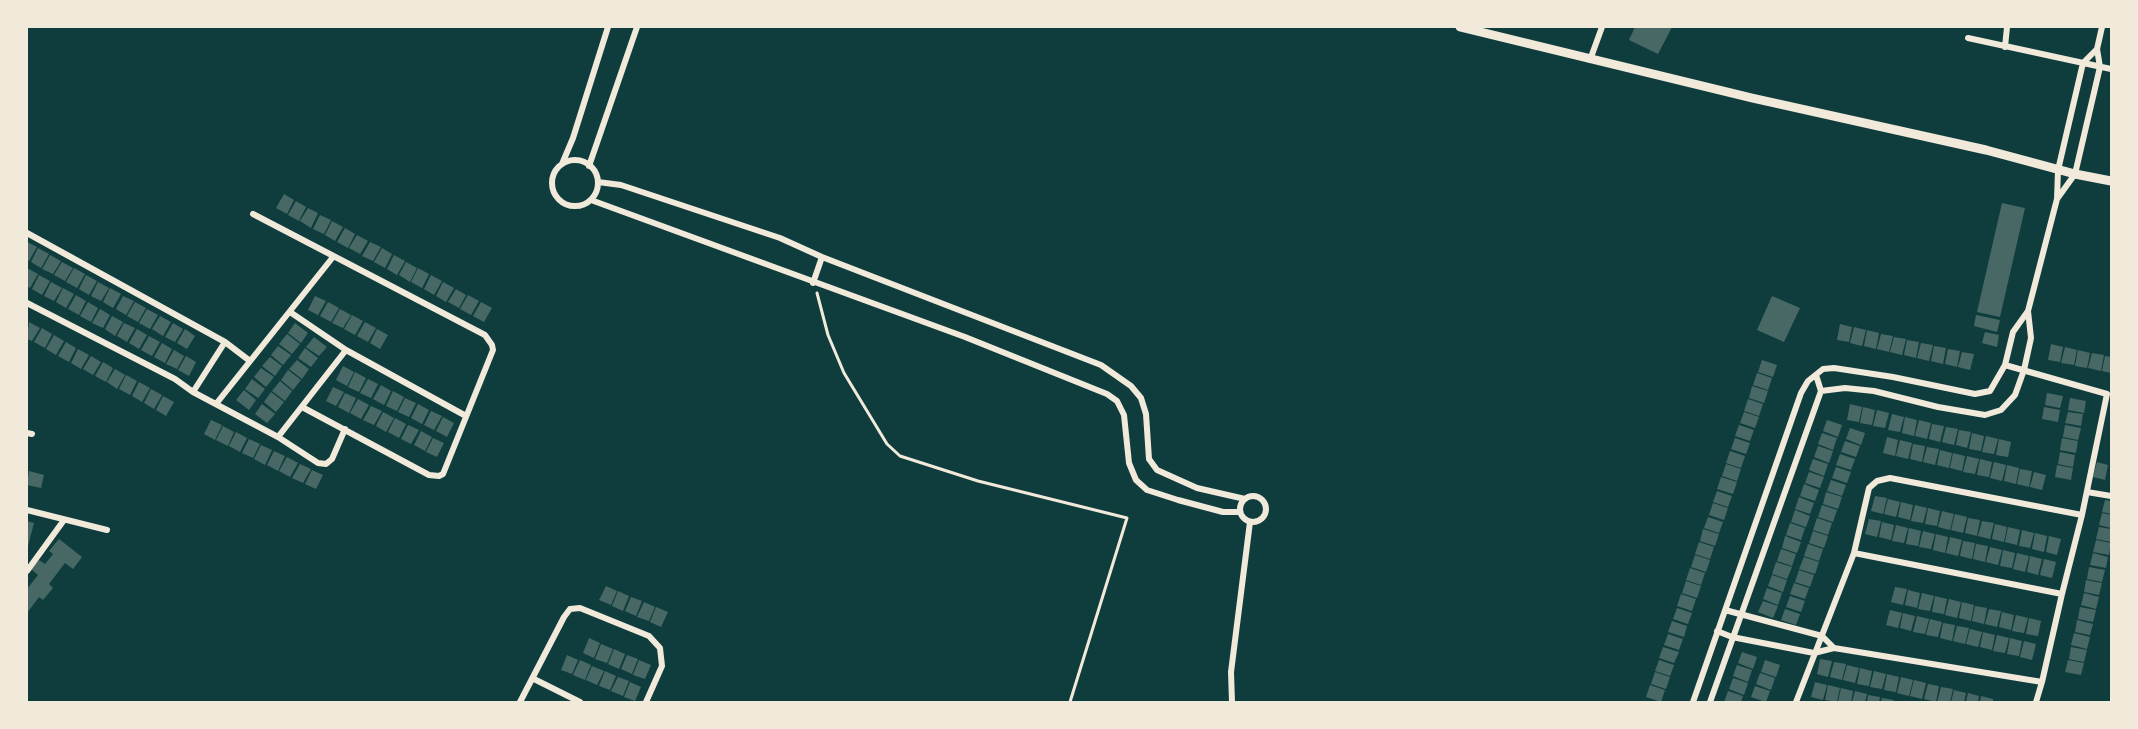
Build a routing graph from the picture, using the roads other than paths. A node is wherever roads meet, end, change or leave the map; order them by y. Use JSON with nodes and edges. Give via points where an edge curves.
{"nodes":[{"id":1,"x":608,"y":27,"type":"edge"},
{"id":2,"x":637,"y":27,"type":"edge"},
{"id":3,"x":1460,"y":27,"type":"edge"},
{"id":4,"x":1602,"y":27,"type":"edge"},
{"id":5,"x":2007,"y":27,"type":"edge"},
{"id":6,"x":2102,"y":27,"type":"edge"},
{"id":7,"x":1968,"y":38,"type":"dead end"},
{"id":8,"x":2005,"y":47,"type":"junction"},
{"id":9,"x":2097,"y":49,"type":"junction"},
{"id":10,"x":1590,"y":60,"type":"junction"},
{"id":11,"x":2083,"y":63,"type":"junction"},
{"id":12,"x":2100,"y":67,"type":"junction"},
{"id":13,"x":2111,"y":69,"type":"edge"},
{"id":14,"x":562,"y":164,"type":"junction"},
{"id":15,"x":589,"y":166,"type":"junction"},
{"id":16,"x":2058,"y":170,"type":"junction"},
{"id":17,"x":2075,"y":174,"type":"junction"},
{"id":18,"x":2111,"y":181,"type":"edge"},
{"id":19,"x":598,"y":182,"type":"junction"},
{"id":20,"x":2056,"y":199,"type":"junction"},
{"id":21,"x":591,"y":200,"type":"junction"},
{"id":22,"x":253,"y":214,"type":"dead end"},
{"id":23,"x":27,"y":232,"type":"edge"},
{"id":24,"x":333,"y":257,"type":"junction"},
{"id":25,"x":822,"y":257,"type":"junction"},
{"id":26,"x":813,"y":283,"type":"junction"},
{"id":27,"x":27,"y":303,"type":"edge"},
{"id":28,"x":2028,"y":311,"type":"junction"},
{"id":29,"x":290,"y":312,"type":"junction"},
{"id":30,"x":225,"y":342,"type":"junction"},
{"id":31,"x":346,"y":350,"type":"junction"},
{"id":32,"x":250,"y":361,"type":"junction"},
{"id":33,"x":2005,"y":365,"type":"junction"},
{"id":34,"x":2024,"y":370,"type":"junction"},
{"id":35,"x":1816,"y":375,"type":"junction"},
{"id":36,"x":1821,"y":391,"type":"junction"},
{"id":37,"x":193,"y":392,"type":"junction"},
{"id":38,"x":2109,"y":394,"type":"edge"},
{"id":39,"x":216,"y":404,"type":"junction"},
{"id":40,"x":302,"y":407,"type":"junction"},
{"id":41,"x":466,"y":416,"type":"junction"},
{"id":42,"x":345,"y":429,"type":"junction"},
{"id":43,"x":278,"y":437,"type":"junction"},
{"id":44,"x":2087,"y":492,"type":"junction"},
{"id":45,"x":2111,"y":496,"type":"edge"},
{"id":46,"x":1245,"y":499,"type":"junction"},
{"id":47,"x":27,"y":510,"type":"edge"},
{"id":48,"x":1240,"y":512,"type":"junction"},
{"id":49,"x":2082,"y":515,"type":"junction"},
{"id":50,"x":64,"y":520,"type":"junction"},
{"id":51,"x":1250,"y":522,"type":"junction"},
{"id":52,"x":107,"y":530,"type":"dead end"},
{"id":53,"x":1854,"y":553,"type":"junction"},
{"id":54,"x":27,"y":571,"type":"edge"},
{"id":55,"x":2062,"y":594,"type":"junction"},
{"id":56,"x":1725,"y":610,"type":"junction"},
{"id":57,"x":1740,"y":615,"type":"junction"},
{"id":58,"x":1718,"y":631,"type":"junction"},
{"id":59,"x":1822,"y":636,"type":"junction"},
{"id":60,"x":1732,"y":637,"type":"junction"},
{"id":61,"x":1834,"y":648,"type":"junction"},
{"id":62,"x":1814,"y":653,"type":"junction"},
{"id":63,"x":534,"y":679,"type":"junction"},
{"id":64,"x":2042,"y":681,"type":"junction"},
{"id":65,"x":520,"y":702,"type":"edge"},
{"id":66,"x":580,"y":702,"type":"edge"},
{"id":67,"x":646,"y":702,"type":"edge"},
{"id":68,"x":1232,"y":702,"type":"edge"},
{"id":69,"x":1693,"y":702,"type":"edge"},
{"id":70,"x":1710,"y":702,"type":"edge"},
{"id":71,"x":1796,"y":702,"type":"edge"},
{"id":72,"x":2036,"y":702,"type":"edge"}],
"edges":[{"from":1,"to":14,"type":"street"},
{"from":2,"to":15,"type":"street"},
{"from":3,"to":10,"type":"main road"},
{"from":4,"to":10,"type":"street"},
{"from":5,"to":8,"type":"street"},
{"from":6,"to":9,"type":"street"},
{"from":7,"to":8,"type":"street"},
{"from":8,"to":11,"type":"street"},
{"from":9,"to":11,"type":"street"},
{"from":9,"to":12,"type":"street"},
{"from":10,"to":16,"type":"main road"},
{"from":11,"to":12,"type":"street"},
{"from":11,"to":16,"type":"street"},
{"from":12,"to":13,"type":"street"},
{"from":12,"to":17,"type":"street"},
{"from":14,"to":15,"type":"street","via":[[571,161]]},
{"from":14,"to":21,"type":"street","via":[[552,180],[556,198],[573,206]]},
{"from":15,"to":19,"type":"street"},
{"from":16,"to":17,"type":"main road"},
{"from":16,"to":20,"type":"street"},
{"from":17,"to":18,"type":"main road"},
{"from":17,"to":20,"type":"street"},
{"from":19,"to":21,"type":"street"},
{"from":19,"to":25,"type":"street","via":[[646,193],[780,238]]},
{"from":20,"to":28,"type":"street"},
{"from":21,"to":26,"type":"street"},
{"from":22,"to":24,"type":"street"},
{"from":23,"to":30,"type":"street"},
{"from":24,"to":29,"type":"street"},
{"from":24,"to":41,"type":"street","via":[[491,341],[493,350]]},
{"from":25,"to":26,"type":"street"},
{"from":25,"to":46,"type":"street","via":[[1101,365],[1141,398],[1149,459],[1157,470],[1197,488]]},
{"from":26,"to":48,"type":"street","via":[[965,337],[1107,394],[1117,401],[1124,415],[1129,463],[1136,480],[1147,490],[1223,512]]},
{"from":27,"to":37,"type":"street"},
{"from":28,"to":33,"type":"street","via":[[2013,332]]},
{"from":28,"to":34,"type":"street","via":[[2031,338]]},
{"from":29,"to":31,"type":"street"},
{"from":29,"to":32,"type":"street"},
{"from":30,"to":32,"type":"street"},
{"from":30,"to":37,"type":"street"},
{"from":31,"to":40,"type":"street"},
{"from":31,"to":41,"type":"street"},
{"from":32,"to":39,"type":"street"},
{"from":33,"to":34,"type":"street"},
{"from":33,"to":35,"type":"street","via":[[1990,391],[1975,394],[1834,368],[1823,369]]},
{"from":34,"to":36,"type":"street","via":[[2014,395],[2001,410],[1985,415],[1874,391]]},
{"from":34,"to":38,"type":"street"},
{"from":35,"to":36,"type":"street"},
{"from":35,"to":56,"type":"street","via":[[1801,393]]},
{"from":36,"to":57,"type":"street"},
{"from":37,"to":39,"type":"street"},
{"from":38,"to":44,"type":"street"},
{"from":39,"to":43,"type":"street"},
{"from":40,"to":42,"type":"street"},
{"from":40,"to":43,"type":"street"},
{"from":41,"to":42,"type":"street","via":[[443,474],[436,476]]},
{"from":42,"to":43,"type":"street","via":[[326,464],[318,463]]},
{"from":44,"to":45,"type":"street"},
{"from":44,"to":49,"type":"street"},
{"from":46,"to":48,"type":"street"},
{"from":46,"to":51,"type":"street","via":[[1259,498],[1266,511],[1257,522]]},
{"from":47,"to":50,"type":"street"},
{"from":48,"to":51,"type":"street"},
{"from":49,"to":53,"type":"street","via":[[1890,478],[1869,488]]},
{"from":49,"to":55,"type":"street"},
{"from":50,"to":52,"type":"street"},
{"from":50,"to":54,"type":"street"},
{"from":51,"to":68,"type":"street","via":[[1231,672]]},
{"from":53,"to":55,"type":"street"},
{"from":53,"to":59,"type":"street"},
{"from":55,"to":64,"type":"street"},
{"from":56,"to":57,"type":"street"},
{"from":56,"to":58,"type":"street"},
{"from":57,"to":59,"type":"street"},
{"from":57,"to":60,"type":"street"},
{"from":58,"to":60,"type":"street"},
{"from":58,"to":69,"type":"street"},
{"from":59,"to":61,"type":"street"},
{"from":59,"to":62,"type":"street"},
{"from":60,"to":62,"type":"street"},
{"from":60,"to":70,"type":"street"},
{"from":61,"to":62,"type":"street"},
{"from":61,"to":64,"type":"street"},
{"from":62,"to":71,"type":"street"},
{"from":63,"to":65,"type":"street"},
{"from":63,"to":66,"type":"street"},
{"from":63,"to":67,"type":"street","via":[[564,617],[570,609],[580,608],[649,636],[660,648],[662,666]]},
{"from":64,"to":72,"type":"street"}]}
